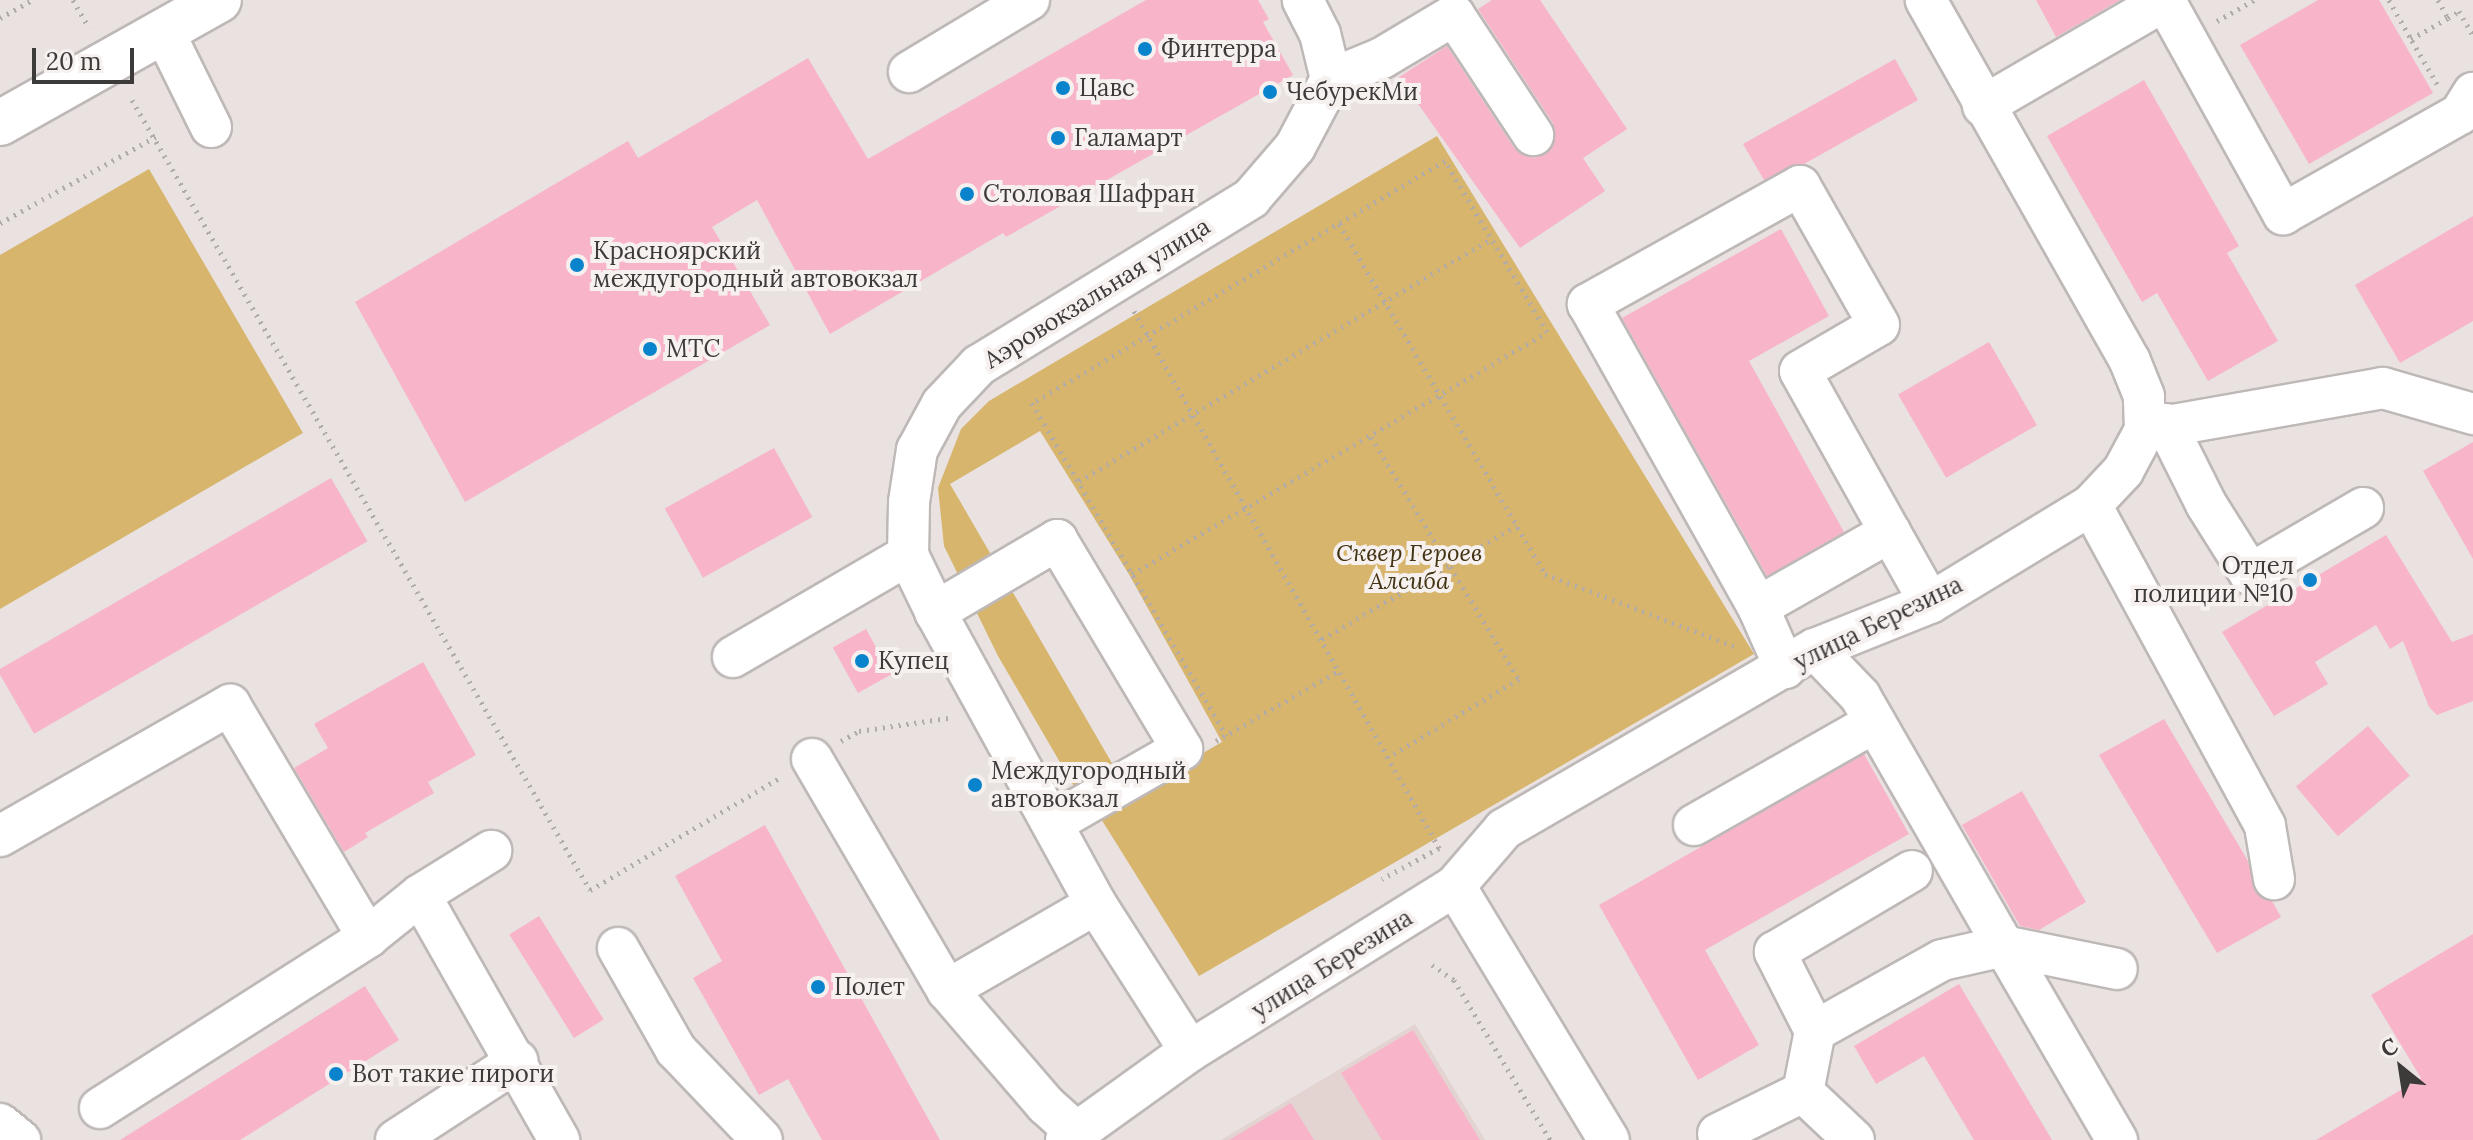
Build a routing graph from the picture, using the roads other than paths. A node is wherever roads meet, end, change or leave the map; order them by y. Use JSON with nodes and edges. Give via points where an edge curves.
{"nodes":[{"id":1,"x":219,"y":0,"type":"edge"},
{"id":2,"x":1029,"y":0,"type":"edge"},
{"id":3,"x":1303,"y":0,"type":"edge"},
{"id":4,"x":1926,"y":0,"type":"edge"},
{"id":5,"x":2165,"y":0,"type":"edge"},
{"id":6,"x":164,"y":32,"type":"junction"},
{"id":7,"x":909,"y":72,"type":"dead end"},
{"id":8,"x":1331,"y":79,"type":"junction"},
{"id":9,"x":2459,"y":95,"type":"edge"},
{"id":10,"x":1983,"y":106,"type":"junction"},
{"id":11,"x":0,"y":123,"type":"edge"},
{"id":12,"x":211,"y":127,"type":"dead end"},
{"id":13,"x":1533,"y":135,"type":"dead end"},
{"id":14,"x":2473,"y":414,"type":"edge"},
{"id":15,"x":2155,"y":427,"type":"junction"},
{"id":16,"x":2091,"y":505,"type":"junction"},
{"id":17,"x":2363,"y":508,"type":"dead end"},
{"id":18,"x":1890,"y":532,"type":"junction"},
{"id":19,"x":908,"y":555,"type":"junction"},
{"id":20,"x":1930,"y":603,"type":"junction"},
{"id":21,"x":1758,"y":607,"type":"junction"},
{"id":22,"x":935,"y":612,"type":"junction"},
{"id":23,"x":733,"y":657,"type":"dead end"},
{"id":24,"x":1800,"y":659,"type":"junction"},
{"id":25,"x":1875,"y":722,"type":"junction"},
{"id":26,"x":812,"y":759,"type":"road end"},
{"id":27,"x":1053,"y":823,"type":"junction"},
{"id":28,"x":1694,"y":825,"type":"dead end"},
{"id":29,"x":0,"y":836,"type":"edge"},
{"id":30,"x":491,"y":851,"type":"dead end"},
{"id":31,"x":1912,"y":871,"type":"dead end"},
{"id":32,"x":2274,"y":879,"type":"dead end"},
{"id":33,"x":1455,"y":886,"type":"junction"},
{"id":34,"x":420,"y":895,"type":"junction"},
{"id":35,"x":1096,"y":904,"type":"junction"},
{"id":36,"x":368,"y":937,"type":"junction"},
{"id":37,"x":2004,"y":946,"type":"junction"},
{"id":38,"x":618,"y":948,"type":"dead end"},
{"id":39,"x":2117,"y":969,"type":"dead end"},
{"id":40,"x":947,"y":990,"type":"junction"},
{"id":41,"x":1815,"y":1031,"type":"junction"},
{"id":42,"x":1190,"y":1051,"type":"junction"},
{"id":43,"x":517,"y":1061,"type":"junction"},
{"id":44,"x":1803,"y":1092,"type":"junction"},
{"id":45,"x":100,"y":1108,"type":"dead end"},
{"id":46,"x":0,"y":1124,"type":"edge"},
{"id":47,"x":1718,"y":1134,"type":"dead end"},
{"id":48,"x":1071,"y":1136,"type":"edge"},
{"id":49,"x":20,"y":1140,"type":"edge"},
{"id":50,"x":396,"y":1140,"type":"edge"},
{"id":51,"x":559,"y":1140,"type":"edge"},
{"id":52,"x":762,"y":1140,"type":"edge"},
{"id":53,"x":1609,"y":1140,"type":"edge"},
{"id":54,"x":1854,"y":1140,"type":"edge"},
{"id":55,"x":2117,"y":1140,"type":"edge"}],
"edges":[{"from":1,"to":6,"type":"main road"},
{"from":2,"to":7,"type":"street"},
{"from":3,"to":8,"type":"street","via":[[1320,34]]},
{"from":4,"to":10,"type":"street"},
{"from":5,"to":9,"type":"street","via":[[2283,214],[2460,114]]},
{"from":5,"to":10,"type":"street"},
{"from":6,"to":11,"type":"main road"},
{"from":6,"to":12,"type":"street"},
{"from":8,"to":13,"type":"street","via":[[1382,58],[1454,15]]},
{"from":8,"to":19,"type":"street","name":"Аэровокзальная улица","via":[[1295,147],[1251,198],[979,365],[942,404],[917,450]]},
{"from":10,"to":15,"type":"street","via":[[2130,361]]},
{"from":14,"to":15,"type":"street","via":[[2383,388]]},
{"from":15,"to":16,"type":"street","name":"улица Березина"},
{"from":15,"to":17,"type":"street","via":[[2250,574]]},
{"from":16,"to":20,"type":"street","name":"улица Березина"},
{"from":16,"to":32,"type":"street","via":[[2265,826]]},
{"from":18,"to":20,"type":"street"},
{"from":18,"to":21,"type":"street"},
{"from":18,"to":21,"type":"street","via":[[1800,371],[1879,325],[1800,186],[1588,304]]},
{"from":19,"to":22,"type":"street","name":"Аэровокзальная улица"},
{"from":19,"to":23,"type":"street"},
{"from":20,"to":24,"type":"street","name":"улица Березина"},
{"from":21,"to":24,"type":"street"},
{"from":22,"to":27,"type":"street","name":"Аэровокзальная улица"},
{"from":22,"to":27,"type":"street","via":[[1057,540],[1182,749]]},
{"from":24,"to":25,"type":"street","via":[[1860,696]]},
{"from":24,"to":33,"type":"street","name":"улица Березина","via":[[1504,829]]},
{"from":25,"to":28,"type":"street"},
{"from":25,"to":37,"type":"street"},
{"from":26,"to":40,"type":"street"},
{"from":27,"to":35,"type":"street","name":"Аэровокзальная улица"},
{"from":29,"to":36,"type":"street","via":[[230,705]]},
{"from":30,"to":34,"type":"street"},
{"from":31,"to":41,"type":"street","via":[[1775,952]]},
{"from":33,"to":42,"type":"street","name":"улица Березина"},
{"from":33,"to":53,"type":"street"},
{"from":34,"to":36,"type":"street"},
{"from":34,"to":43,"type":"street"},
{"from":35,"to":40,"type":"street"},
{"from":35,"to":42,"type":"street","name":"Аэровокзальная улица"},
{"from":36,"to":45,"type":"street"},
{"from":37,"to":39,"type":"street"},
{"from":37,"to":41,"type":"street","via":[[1942,960]]},
{"from":37,"to":55,"type":"street"},
{"from":38,"to":52,"type":"street","via":[[676,1050]]},
{"from":40,"to":48,"type":"street"},
{"from":41,"to":44,"type":"street"},
{"from":42,"to":48,"type":"street","name":"улица Березина"},
{"from":43,"to":50,"type":"street"},
{"from":43,"to":51,"type":"street"},
{"from":44,"to":47,"type":"street"},
{"from":44,"to":54,"type":"street"},
{"from":46,"to":49,"type":"street"}]}
